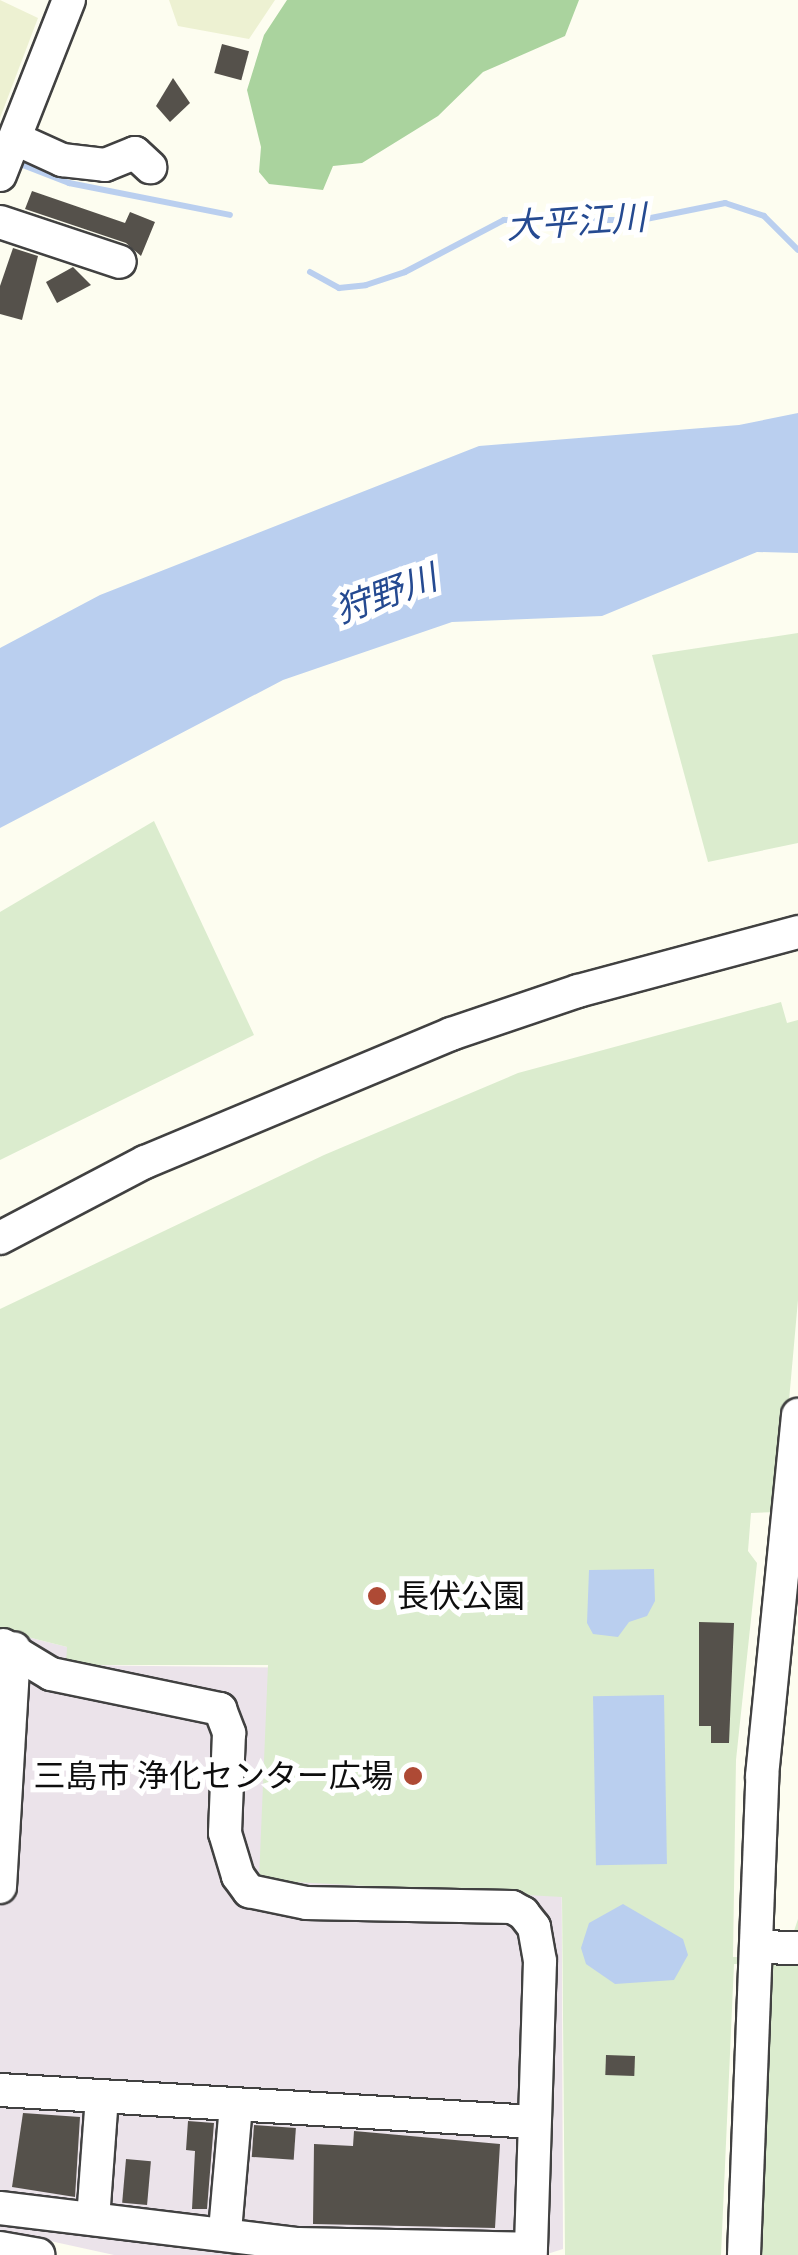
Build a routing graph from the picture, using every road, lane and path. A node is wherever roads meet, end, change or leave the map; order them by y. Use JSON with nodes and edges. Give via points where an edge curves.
{"nodes":[{"id":1,"x":69,"y":0,"type":"edge"},
{"id":2,"x":7,"y":158,"type":"edge"},
{"id":3,"x":150,"y":166,"type":"dead end"},
{"id":4,"x":0,"y":222,"type":"edge"},
{"id":5,"x":120,"y":262,"type":"dead end"},
{"id":6,"x":798,"y":932,"type":"edge"},
{"id":7,"x":0,"y":1238,"type":"edge"},
{"id":8,"x":798,"y":1415,"type":"edge"},
{"id":9,"x":792,"y":1548,"type":"edge"},
{"id":10,"x":0,"y":1887,"type":"edge"},
{"id":11,"x":758,"y":1948,"type":"junction"},
{"id":12,"x":798,"y":1948,"type":"edge"},
{"id":13,"x":0,"y":2090,"type":"edge"},
{"id":14,"x":102,"y":2096,"type":"junction"},
{"id":15,"x":236,"y":2104,"type":"junction"},
{"id":16,"x":534,"y":2122,"type":"junction"},
{"id":17,"x":0,"y":2208,"type":"edge"},
{"id":18,"x":92,"y":2220,"type":"junction"},
{"id":19,"x":225,"y":2231,"type":"junction"},
{"id":20,"x":0,"y":2248,"type":"edge"},
{"id":21,"x":530,"y":2252,"type":"edge"},
{"id":22,"x":38,"y":2255,"type":"edge"},
{"id":23,"x":744,"y":2255,"type":"edge"}],
"edges":[{"from":1,"to":2,"type":"street"},
{"from":2,"to":3,"type":"street","via":[[105,165],[135,153]]},
{"from":4,"to":5,"type":"street"},
{"from":6,"to":7,"type":"street","via":[[451,1034],[145,1162]]},
{"from":8,"to":9,"type":"street"},
{"from":9,"to":11,"type":"street","via":[[762,1776]]},
{"from":10,"to":16,"type":"street","via":[[8,1647],[51,1674],[220,1710],[229,1733],[225,1833],[249,1891],[306,1903],[512,1907],[534,1927],[540,1962]]},
{"from":11,"to":12,"type":"street"},
{"from":11,"to":23,"type":"street"},
{"from":13,"to":14,"type":"street"},
{"from":14,"to":15,"type":"street"},
{"from":14,"to":18,"type":"street"},
{"from":15,"to":16,"type":"street"},
{"from":15,"to":19,"type":"street"},
{"from":16,"to":21,"type":"street"},
{"from":17,"to":18,"type":"street"},
{"from":18,"to":19,"type":"street"},
{"from":19,"to":21,"type":"street","via":[[298,2244]]},
{"from":20,"to":22,"type":"street"}]}
